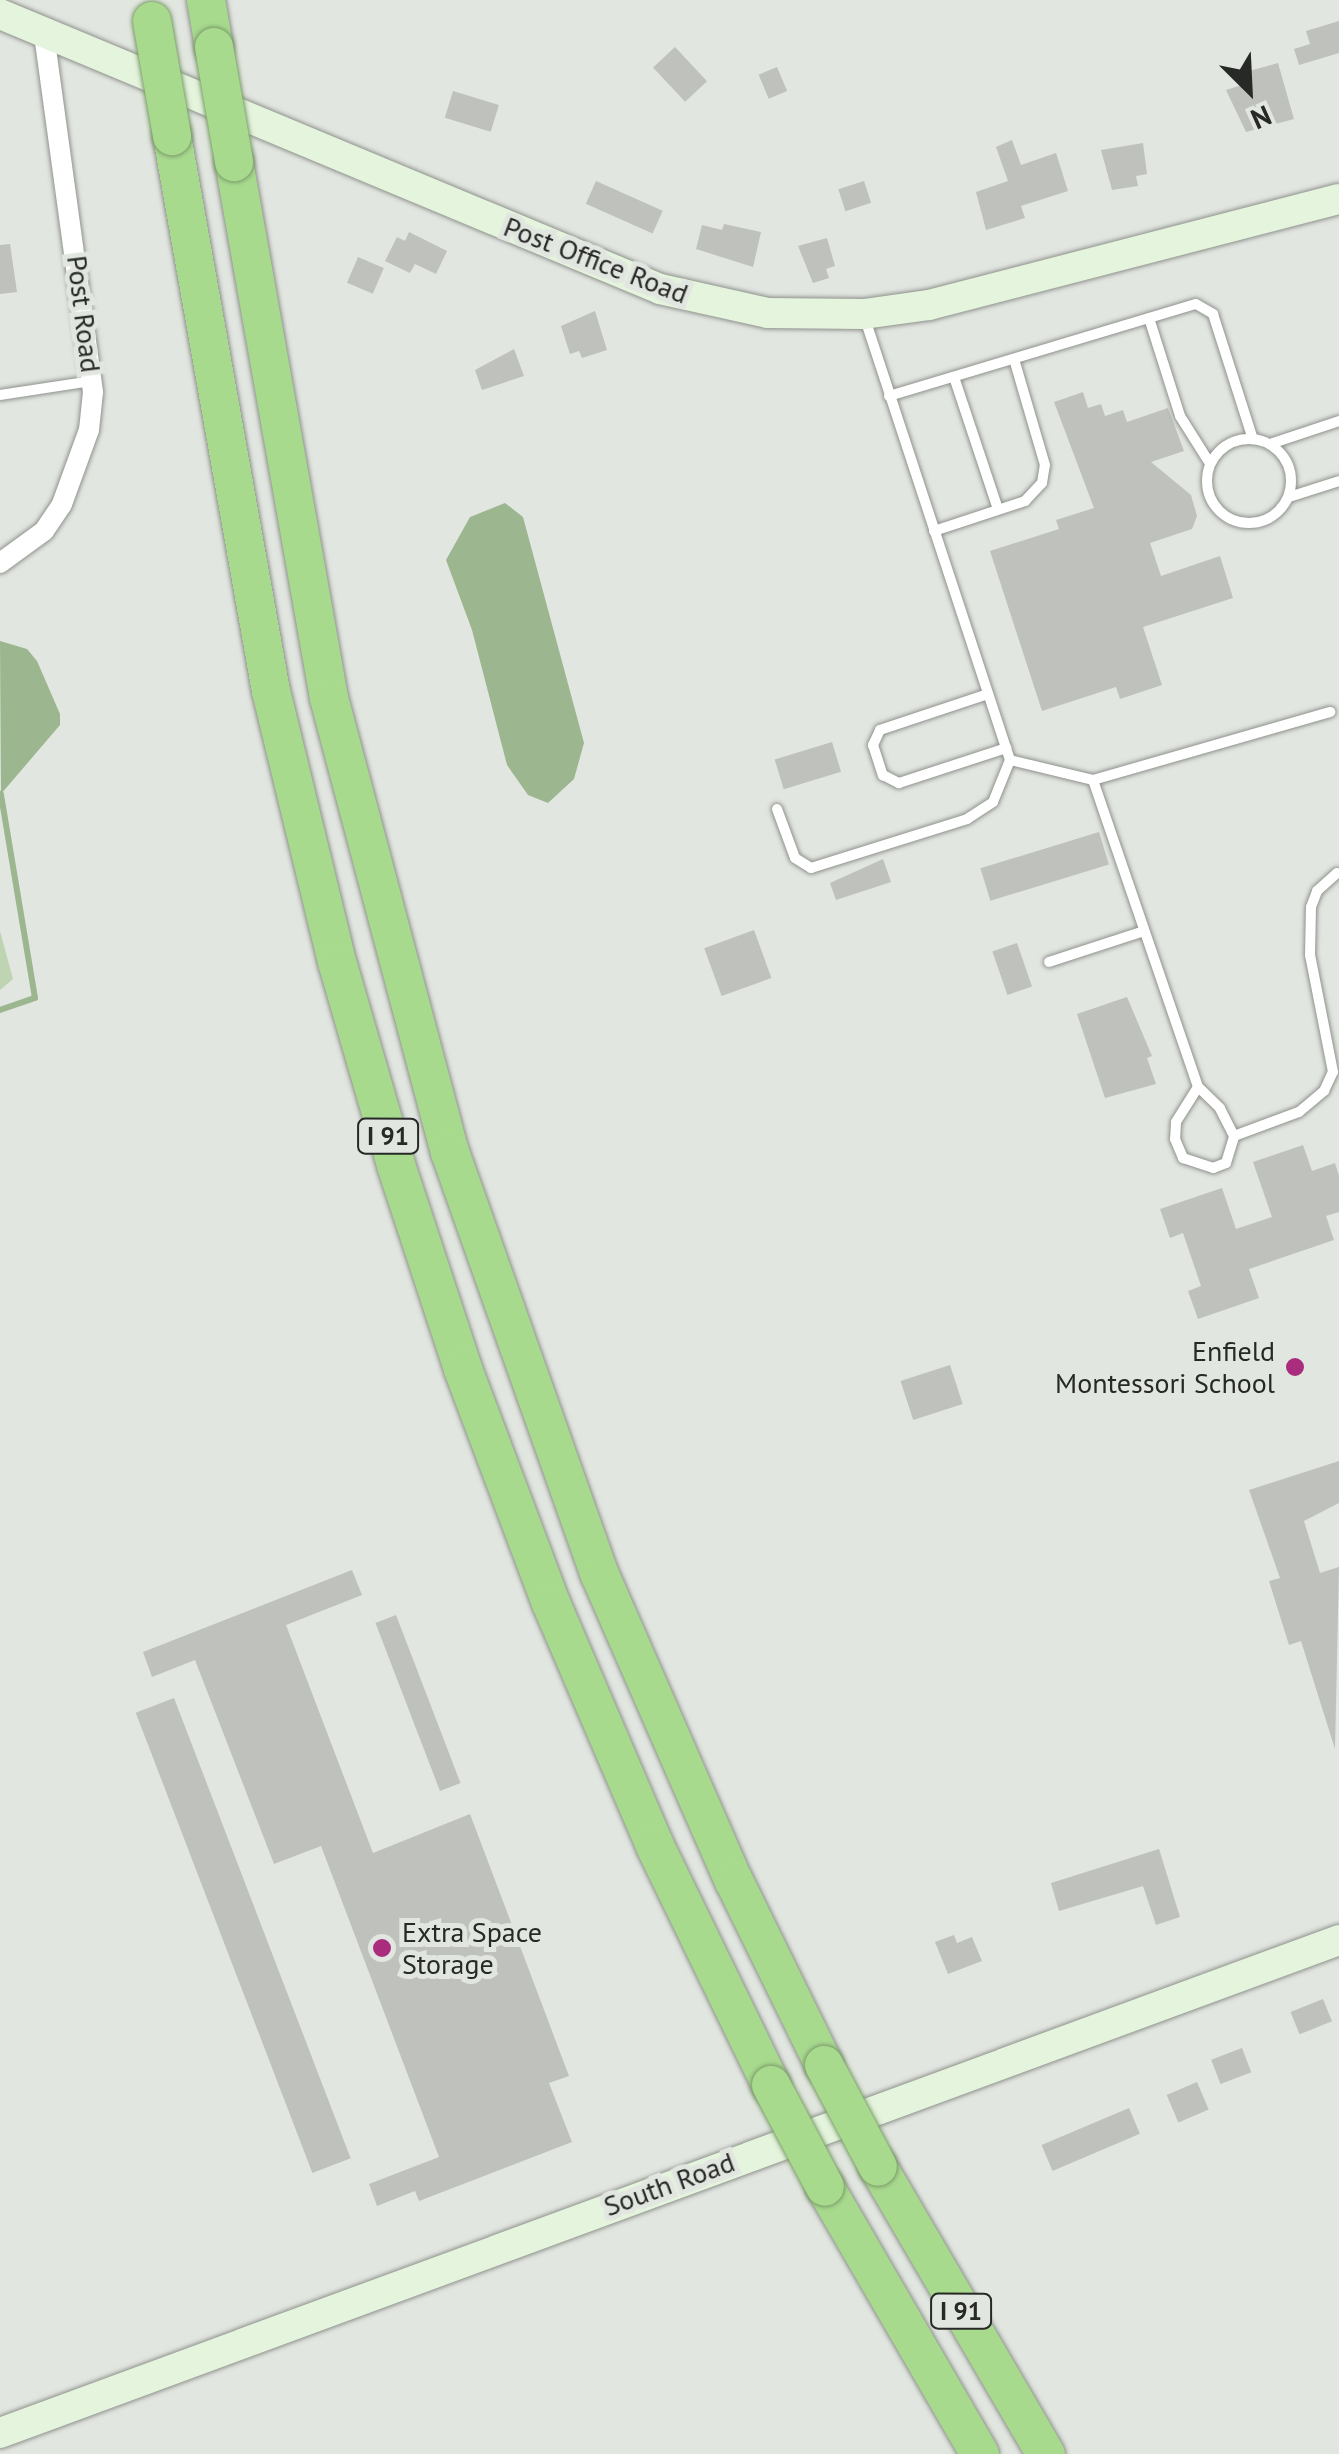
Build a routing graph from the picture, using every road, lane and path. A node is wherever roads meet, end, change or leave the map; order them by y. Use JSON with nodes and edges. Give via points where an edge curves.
{"nodes":[{"id":1,"x":206,"y":0,"type":"edge"},
{"id":2,"x":150,"y":10,"type":"edge"},
{"id":3,"x":0,"y":14,"type":"edge"},
{"id":4,"x":44,"y":34,"type":"junction"},
{"id":5,"x":1339,"y":199,"type":"edge"},
{"id":6,"x":864,"y":314,"type":"junction"},
{"id":7,"x":1149,"y":318,"type":"junction"},
{"id":8,"x":1014,"y":359,"type":"junction"},
{"id":9,"x":954,"y":377,"type":"junction"},
{"id":10,"x":92,"y":381,"type":"junction"},
{"id":11,"x":0,"y":395,"type":"edge"},
{"id":12,"x":889,"y":396,"type":"junction"},
{"id":13,"x":1339,"y":421,"type":"edge"},
{"id":14,"x":1252,"y":436,"type":"junction"},
{"id":15,"x":1270,"y":444,"type":"junction"},
{"id":16,"x":1208,"y":462,"type":"junction"},
{"id":17,"x":1339,"y":481,"type":"edge"},
{"id":18,"x":1290,"y":497,"type":"junction"},
{"id":19,"x":998,"y":509,"type":"junction"},
{"id":20,"x":934,"y":531,"type":"junction"},
{"id":21,"x":0,"y":564,"type":"edge"},
{"id":22,"x":988,"y":694,"type":"junction"},
{"id":23,"x":1330,"y":712,"type":"dead end"},
{"id":24,"x":1006,"y":748,"type":"junction"},
{"id":25,"x":1010,"y":760,"type":"junction"},
{"id":26,"x":1093,"y":780,"type":"junction"},
{"id":27,"x":777,"y":809,"type":"dead end"},
{"id":28,"x":1337,"y":874,"type":"edge"},
{"id":29,"x":1144,"y":931,"type":"junction"},
{"id":30,"x":1048,"y":962,"type":"dead end"},
{"id":31,"x":1198,"y":1087,"type":"junction"},
{"id":32,"x":1234,"y":1136,"type":"junction"},
{"id":33,"x":1339,"y":1940,"type":"edge"},
{"id":34,"x":0,"y":2433,"type":"edge"},
{"id":35,"x":980,"y":2454,"type":"edge"},
{"id":36,"x":1046,"y":2454,"type":"edge"}],
"edges":[{"from":1,"to":36,"type":"highway","number":"I 91","bridge":true,"via":[[329,698],[456,1169],[600,1575],[824,2065]]},
{"from":2,"to":35,"type":"highway","number":"I 91","bridge":true,"via":[[271,691],[334,949],[462,1368],[551,1603],[648,1830],[825,2187]]},
{"from":3,"to":4,"type":"main road","name":"Post Office Road"},
{"from":4,"to":6,"type":"main road","name":"Post Office Road","via":[[660,288],[768,313]]},
{"from":4,"to":10,"type":"street","name":"Post Road"},
{"from":5,"to":6,"type":"main road","name":"Post Office Road","via":[[961,297]]},
{"from":6,"to":12,"type":"lane"},
{"from":7,"to":8,"type":"lane"},
{"from":7,"to":14,"type":"lane","via":[[1196,304],[1213,314]]},
{"from":7,"to":16,"type":"lane","via":[[1180,416]]},
{"from":8,"to":9,"type":"lane"},
{"from":8,"to":19,"type":"lane","via":[[1045,465],[1042,483],[1025,500]]},
{"from":9,"to":12,"type":"lane"},
{"from":9,"to":19,"type":"lane"},
{"from":10,"to":11,"type":"lane"},
{"from":10,"to":21,"type":"street","name":"Post Road","via":[[89,430],[62,504],[44,531]]},
{"from":12,"to":20,"type":"lane"},
{"from":13,"to":15,"type":"lane"},
{"from":14,"to":15,"type":"lane"},
{"from":14,"to":16,"type":"lane","via":[[1217,448]]},
{"from":15,"to":18,"type":"lane","via":[[1289,479]]},
{"from":16,"to":18,"type":"lane","via":[[1213,498],[1241,525],[1264,524]]},
{"from":17,"to":18,"type":"lane"},
{"from":19,"to":20,"type":"lane"},
{"from":20,"to":22,"type":"lane"},
{"from":22,"to":24,"type":"lane"},
{"from":22,"to":24,"type":"lane","via":[[880,730],[873,745],[883,775],[899,783]]},
{"from":23,"to":26,"type":"lane"},
{"from":24,"to":25,"type":"lane"},
{"from":25,"to":26,"type":"lane"},
{"from":25,"to":27,"type":"lane","via":[[992,802],[967,819],[811,868],[795,858]]},
{"from":26,"to":29,"type":"lane"},
{"from":28,"to":32,"type":"lane","via":[[1317,891],[1311,907],[1310,956],[1333,1072],[1324,1091],[1299,1112]]},
{"from":29,"to":30,"type":"lane"},
{"from":29,"to":31,"type":"lane"},
{"from":31,"to":32,"type":"lane","via":[[1220,1108]]},
{"from":31,"to":32,"type":"lane","via":[[1176,1122],[1183,1158],[1197,1168],[1226,1162]]},
{"from":33,"to":34,"type":"main road","name":"South Road"}]}
